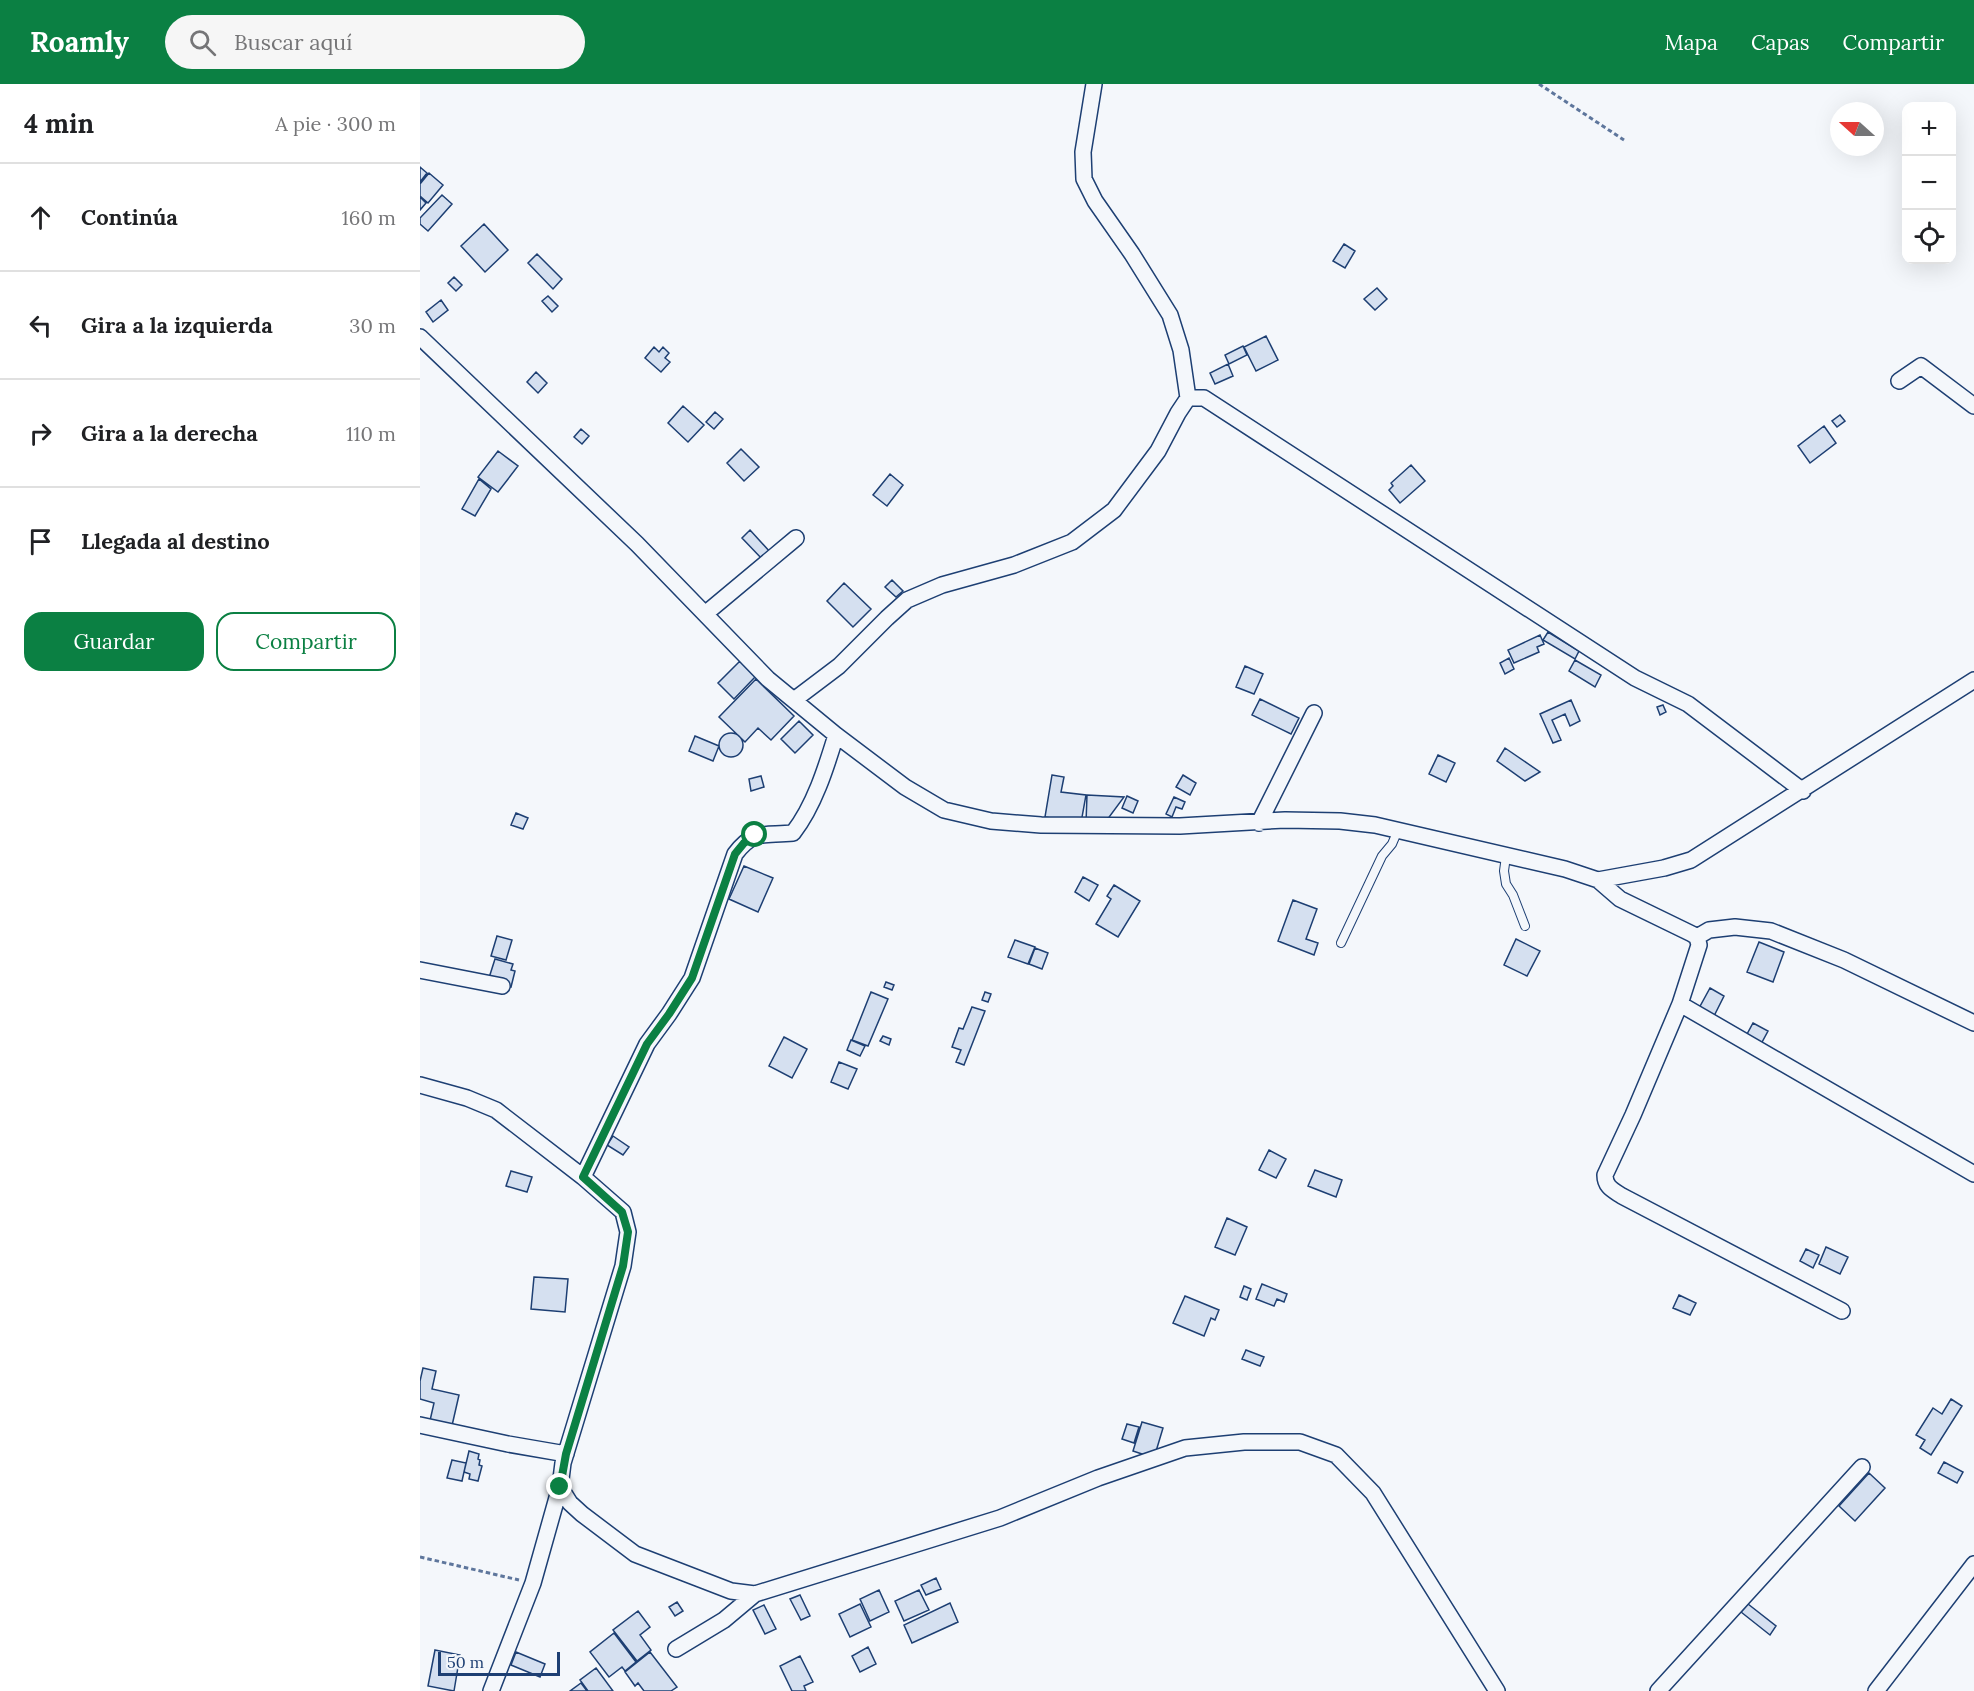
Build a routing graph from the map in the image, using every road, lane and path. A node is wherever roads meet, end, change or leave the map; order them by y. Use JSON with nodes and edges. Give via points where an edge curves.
{"nodes":[{"id":1,"x":1094,"y":84,"type":"edge"},
{"id":2,"x":1539,"y":84,"type":"edge"},
{"id":3,"x":1624,"y":140,"type":"dead end"},
{"id":4,"x":420,"y":337,"type":"edge"},
{"id":5,"x":1899,"y":381,"type":"dead end"},
{"id":6,"x":1188,"y":398,"type":"junction"},
{"id":7,"x":1974,"y":406,"type":"edge"},
{"id":8,"x":795,"y":538,"type":"dead end"},
{"id":9,"x":705,"y":614,"type":"junction"},
{"id":10,"x":1974,"y":680,"type":"edge"},
{"id":11,"x":794,"y":700,"type":"junction"},
{"id":12,"x":1314,"y":713,"type":"dead end"},
{"id":13,"x":836,"y":735,"type":"junction"},
{"id":14,"x":1803,"y":790,"type":"junction"},
{"id":15,"x":1259,"y":823,"type":"junction"},
{"id":16,"x":1398,"y":830,"type":"junction"},
{"id":17,"x":1506,"y":856,"type":"junction"},
{"id":18,"x":1598,"y":880,"type":"junction"},
{"id":19,"x":1525,"y":926,"type":"dead end"},
{"id":20,"x":1697,"y":938,"type":"junction"},
{"id":21,"x":1341,"y":943,"type":"dead end"},
{"id":22,"x":420,"y":970,"type":"edge"},
{"id":23,"x":502,"y":986,"type":"dead end"},
{"id":24,"x":1680,"y":1004,"type":"junction"},
{"id":25,"x":1974,"y":1023,"type":"edge"},
{"id":26,"x":420,"y":1085,"type":"edge"},
{"id":27,"x":1974,"y":1174,"type":"edge"},
{"id":28,"x":583,"y":1177,"type":"junction"},
{"id":29,"x":1842,"y":1311,"type":"dead end"},
{"id":30,"x":420,"y":1425,"type":"edge"},
{"id":31,"x":566,"y":1454,"type":"junction"},
{"id":32,"x":1862,"y":1467,"type":"dead end"},
{"id":33,"x":560,"y":1487,"type":"junction"},
{"id":34,"x":420,"y":1557,"type":"edge"},
{"id":35,"x":1974,"y":1564,"type":"edge"},
{"id":36,"x":533,"y":1583,"type":"junction"},
{"id":37,"x":755,"y":1594,"type":"junction"},
{"id":38,"x":676,"y":1649,"type":"dead end"},
{"id":39,"x":491,"y":1691,"type":"edge"},
{"id":40,"x":1497,"y":1691,"type":"edge"},
{"id":41,"x":1658,"y":1691,"type":"edge"},
{"id":42,"x":1876,"y":1691,"type":"edge"}],
"edges":[{"from":1,"to":6,"type":"street","via":[[1083,152],[1084,179],[1170,315],[1181,350]]},
{"from":2,"to":3,"type":"path"},
{"from":4,"to":9,"type":"street"},
{"from":5,"to":7,"type":"street","via":[[1920,366]]},
{"from":6,"to":11,"type":"street","via":[[1158,451],[1114,510],[1072,542],[907,600],[838,666]]},
{"from":6,"to":14,"type":"street","via":[[1204,398],[1635,678],[1688,704]]},
{"from":8,"to":9,"type":"street"},
{"from":9,"to":11,"type":"street"},
{"from":10,"to":14,"type":"street"},
{"from":11,"to":13,"type":"street"},
{"from":12,"to":15,"type":"street"},
{"from":13,"to":15,"type":"street","via":[[905,787],[944,810],[991,821],[1131,826]]},
{"from":13,"to":28,"type":"street","via":[[828,764],[793,833],[755,835],[735,854],[692,978],[647,1044]]},
{"from":14,"to":18,"type":"street","via":[[1691,860]]},
{"from":15,"to":16,"type":"street","via":[[1340,821]]},
{"from":16,"to":17,"type":"street"},
{"from":16,"to":21,"type":"lane"},
{"from":17,"to":18,"type":"street"},
{"from":17,"to":19,"type":"lane","via":[[1506,885],[1514,895]]},
{"from":18,"to":20,"type":"street","via":[[1620,899]]},
{"from":20,"to":24,"type":"street","via":[[1697,956]]},
{"from":20,"to":25,"type":"street","via":[[1709,930],[1735,927],[1770,931],[1844,960]]},
{"from":22,"to":23,"type":"street"},
{"from":24,"to":27,"type":"street"},
{"from":24,"to":29,"type":"street","via":[[1605,1182],[1622,1196]]},
{"from":26,"to":28,"type":"street","via":[[496,1110]]},
{"from":28,"to":31,"type":"street","via":[[622,1212],[628,1232],[623,1266]]},
{"from":30,"to":31,"type":"street"},
{"from":31,"to":33,"type":"street"},
{"from":32,"to":41,"type":"street"},
{"from":33,"to":36,"type":"street"},
{"from":33,"to":37,"type":"street","via":[[582,1514],[635,1554],[731,1591]]},
{"from":34,"to":36,"type":"path"},
{"from":35,"to":42,"type":"street"},
{"from":36,"to":39,"type":"street"},
{"from":37,"to":38,"type":"street","via":[[724,1620]]},
{"from":37,"to":40,"type":"street","via":[[1000,1518],[1185,1448],[1300,1442],[1336,1455],[1373,1493]]}]}
